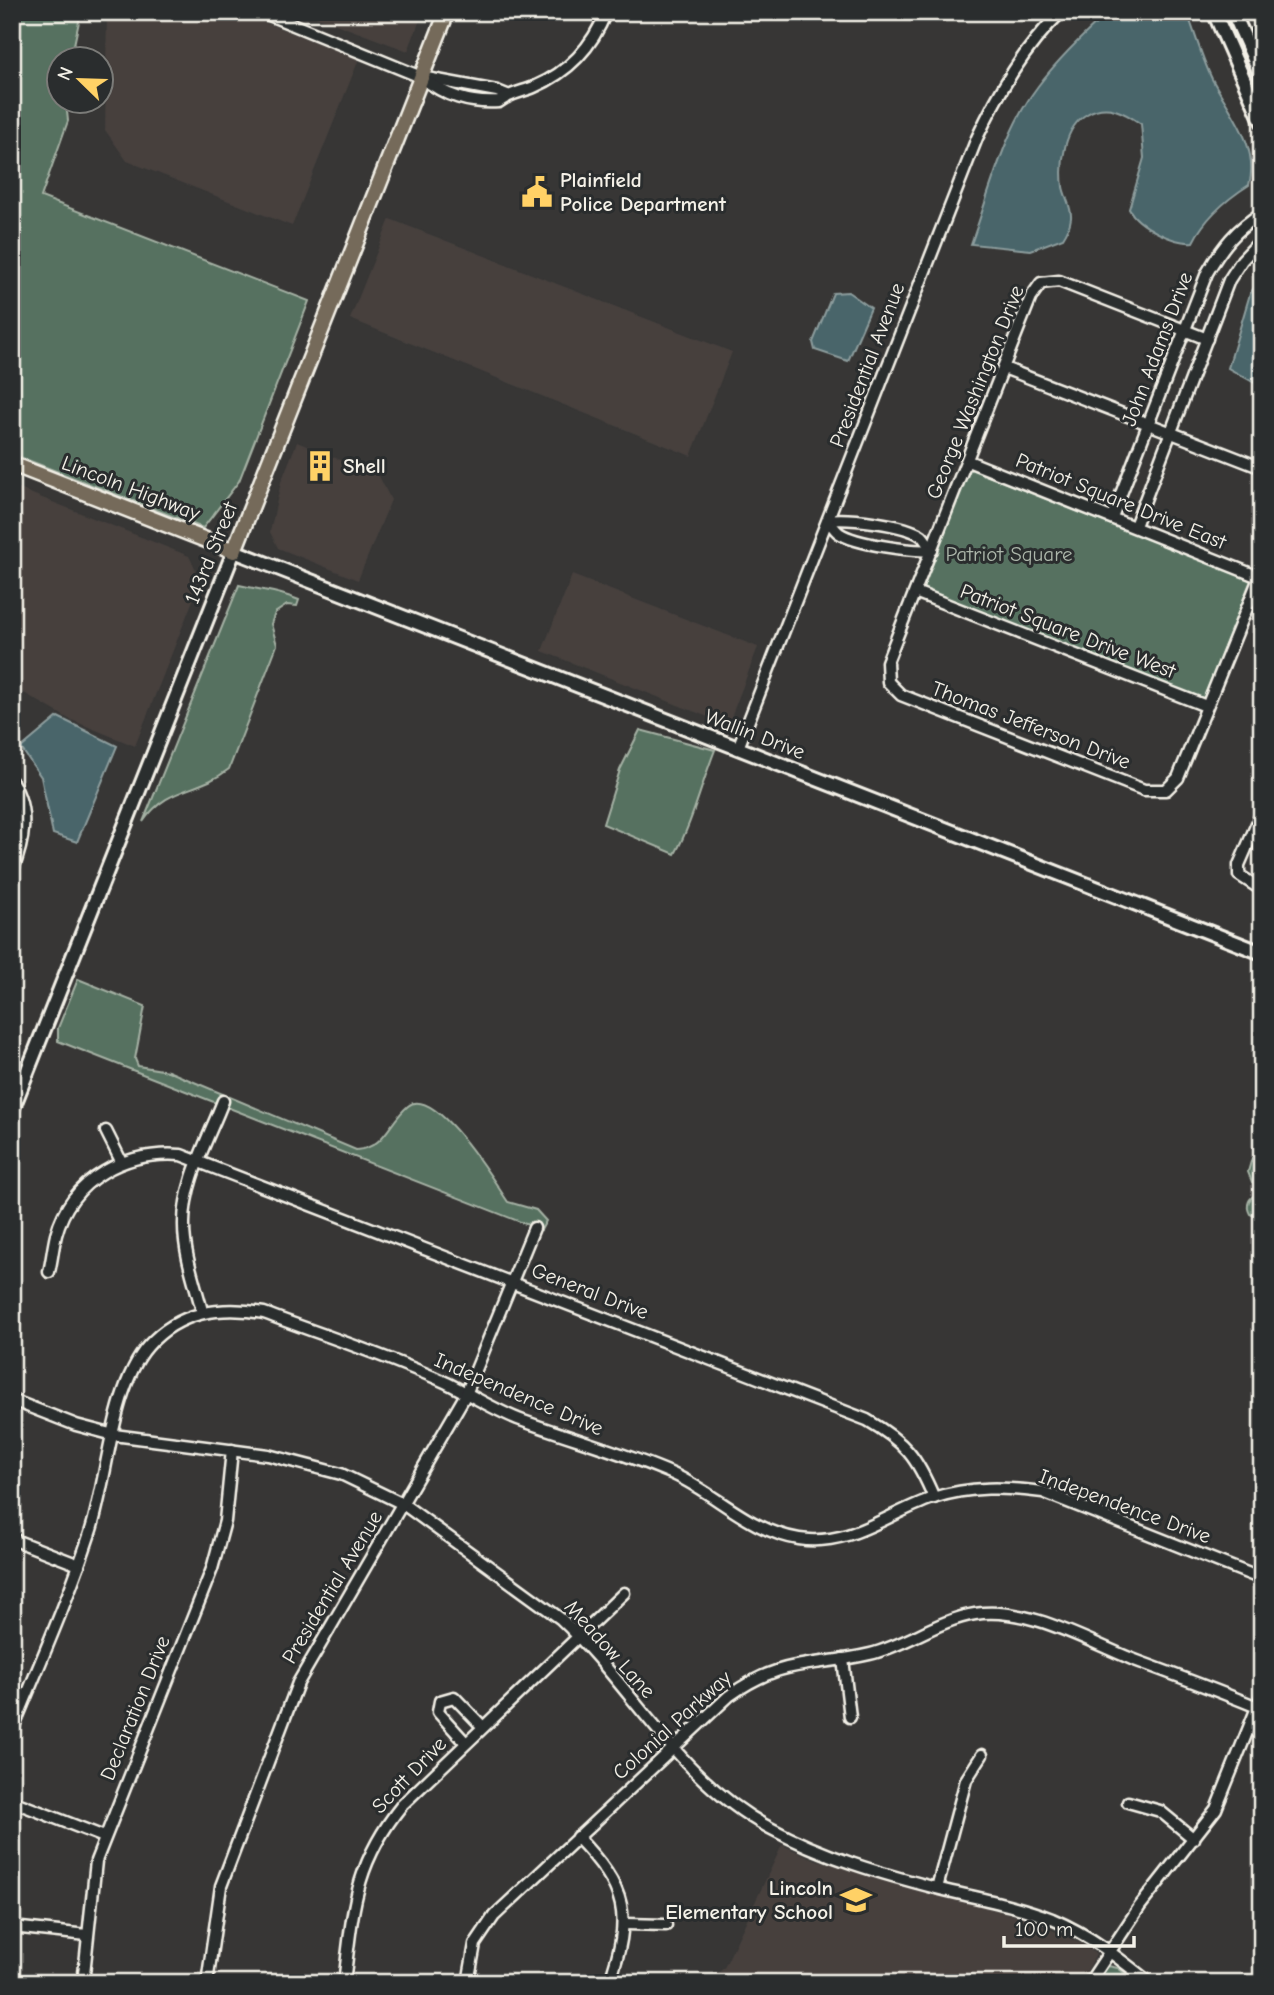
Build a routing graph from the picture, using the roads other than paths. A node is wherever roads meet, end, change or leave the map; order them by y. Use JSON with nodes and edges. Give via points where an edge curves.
{"nodes":[{"id":1,"x":262,"y":12,"type":"edge"},
{"id":2,"x":447,"y":12,"type":"edge"},
{"id":3,"x":606,"y":12,"type":"edge"},
{"id":4,"x":1061,"y":12,"type":"edge"},
{"id":5,"x":1214,"y":12,"type":"edge"},
{"id":6,"x":1233,"y":12,"type":"edge"},
{"id":7,"x":421,"y":77,"type":"junction"},
{"id":8,"x":1262,"y":77,"type":"edge"},
{"id":9,"x":1262,"y":121,"type":"edge"},
{"id":10,"x":1262,"y":213,"type":"edge"},
{"id":11,"x":1262,"y":239,"type":"edge"},
{"id":12,"x":1185,"y":330,"type":"junction"},
{"id":13,"x":1207,"y":339,"type":"junction"},
{"id":14,"x":1004,"y":368,"type":"junction"},
{"id":15,"x":1148,"y":425,"type":"junction"},
{"id":16,"x":1170,"y":433,"type":"junction"},
{"id":17,"x":968,"y":461,"type":"junction"},
{"id":18,"x":12,"y":464,"type":"edge"},
{"id":19,"x":1262,"y":468,"type":"edge"},
{"id":20,"x":1112,"y":517,"type":"junction"},
{"id":21,"x":828,"y":520,"type":"junction"},
{"id":22,"x":1135,"y":526,"type":"junction"},
{"id":23,"x":932,"y":550,"type":"junction"},
{"id":24,"x":234,"y":551,"type":"junction"},
{"id":25,"x":1261,"y":574,"type":"edge"},
{"id":26,"x":915,"y":592,"type":"junction"},
{"id":27,"x":888,"y":682,"type":"joint"},
{"id":28,"x":1206,"y":706,"type":"junction"},
{"id":29,"x":738,"y":748,"type":"junction"},
{"id":30,"x":12,"y":782,"type":"edge"},
{"id":31,"x":1262,"y":812,"type":"edge"},
{"id":32,"x":12,"y":872,"type":"edge"},
{"id":33,"x":1262,"y":890,"type":"edge"},
{"id":34,"x":1262,"y":953,"type":"edge"},
{"id":35,"x":223,"y":1101,"type":"dead end"},
{"id":36,"x":12,"y":1110,"type":"edge"},
{"id":37,"x":106,"y":1131,"type":"dead end"},
{"id":38,"x":200,"y":1160,"type":"junction"},
{"id":39,"x":121,"y":1161,"type":"junction"},
{"id":40,"x":534,"y":1227,"type":"dead end"},
{"id":41,"x":49,"y":1272,"type":"dead end"},
{"id":42,"x":513,"y":1281,"type":"junction"},
{"id":43,"x":202,"y":1311,"type":"junction"},
{"id":44,"x":466,"y":1394,"type":"junction"},
{"id":45,"x":12,"y":1400,"type":"edge"},
{"id":46,"x":114,"y":1435,"type":"junction"},
{"id":47,"x":232,"y":1450,"type":"junction"},
{"id":48,"x":934,"y":1498,"type":"junction"},
{"id":49,"x":403,"y":1504,"type":"junction"},
{"id":50,"x":12,"y":1539,"type":"edge"},
{"id":51,"x":79,"y":1565,"type":"junction"},
{"id":52,"x":1262,"y":1579,"type":"edge"},
{"id":53,"x":625,"y":1593,"type":"dead end"},
{"id":54,"x":579,"y":1636,"type":"junction"},
{"id":55,"x":843,"y":1659,"type":"junction"},
{"id":56,"x":1262,"y":1695,"type":"edge"},
{"id":57,"x":1259,"y":1708,"type":"edge"},
{"id":58,"x":850,"y":1717,"type":"dead end"},
{"id":59,"x":483,"y":1727,"type":"junction"},
{"id":60,"x":12,"y":1731,"type":"edge"},
{"id":61,"x":466,"y":1743,"type":"junction"},
{"id":62,"x":671,"y":1749,"type":"junction"},
{"id":63,"x":982,"y":1755,"type":"dead end"},
{"id":64,"x":12,"y":1801,"type":"edge"},
{"id":65,"x":1128,"y":1802,"type":"dead end"},
{"id":66,"x":104,"y":1837,"type":"junction"},
{"id":67,"x":577,"y":1837,"type":"junction"},
{"id":68,"x":1194,"y":1839,"type":"junction"},
{"id":69,"x":937,"y":1888,"type":"junction"},
{"id":70,"x":625,"y":1924,"type":"junction"},
{"id":71,"x":666,"y":1925,"type":"dead end"},
{"id":72,"x":12,"y":1927,"type":"edge"},
{"id":73,"x":87,"y":1935,"type":"junction"},
{"id":74,"x":1110,"y":1951,"type":"junction"},
{"id":75,"x":83,"y":1983,"type":"edge"},
{"id":76,"x":207,"y":1983,"type":"edge"},
{"id":77,"x":344,"y":1983,"type":"edge"},
{"id":78,"x":468,"y":1983,"type":"edge"},
{"id":79,"x":609,"y":1983,"type":"edge"},
{"id":80,"x":1089,"y":1983,"type":"edge"},
{"id":81,"x":1150,"y":1983,"type":"edge"}],
"edges":[{"from":1,"to":7,"type":"street"},
{"from":2,"to":7,"type":"main road","name":"143rd Street"},
{"from":3,"to":7,"type":"street","via":[[594,38],[574,63],[552,79],[507,95]]},
{"from":4,"to":21,"type":"street","name":"Presidential Avenue","via":[[1016,66],[993,103]]},
{"from":5,"to":9,"type":"main road"},
{"from":6,"to":8,"type":"main road"},
{"from":7,"to":24,"type":"main road","name":"143rd Street"},
{"from":10,"to":12,"type":"street","name":"John Adams Drive","via":[[1225,242],[1207,273]]},
{"from":11,"to":13,"type":"street","name":"John Adams Drive","via":[[1229,280]]},
{"from":12,"to":13,"type":"street","name":"George Washington Drive"},
{"from":12,"to":14,"type":"street","name":"George Washington Drive","via":[[1048,280],[1031,297]]},
{"from":12,"to":15,"type":"street","name":"John Adams Drive"},
{"from":13,"to":16,"type":"street","name":"John Adams Drive"},
{"from":14,"to":15,"type":"street"},
{"from":14,"to":17,"type":"street","name":"George Washington Drive"},
{"from":15,"to":16,"type":"street"},
{"from":15,"to":20,"type":"street","name":"John Adams Drive"},
{"from":16,"to":19,"type":"street"},
{"from":16,"to":22,"type":"street","name":"John Adams Drive"},
{"from":17,"to":20,"type":"street","name":"Patriot Square Drive East"},
{"from":17,"to":23,"type":"street","name":"George Washington Drive"},
{"from":18,"to":24,"type":"main road","name":"Lincoln Highway"},
{"from":20,"to":22,"type":"street","name":"Patriot Square Drive East"},
{"from":21,"to":23,"type":"street","via":[[840,533],[862,540],[914,552]]},
{"from":21,"to":23,"type":"street","via":[[845,518],[903,529],[921,536]]},
{"from":21,"to":29,"type":"street","name":"Presidential Avenue"},
{"from":22,"to":25,"type":"street","name":"Patriot Square Drive East"},
{"from":23,"to":26,"type":"street","name":"George Washington Drive"},
{"from":24,"to":29,"type":"main road","name":"Wallin Drive"},
{"from":24,"to":36,"type":"main road","name":"143rd Street"},
{"from":25,"to":28,"type":"street"},
{"from":26,"to":27,"type":"street","name":"George Washington Drive","via":[[887,662]]},
{"from":26,"to":28,"type":"street","name":"Patriot Square Drive West"},
{"from":27,"to":28,"type":"street","name":"Thomas Jefferson Drive","via":[[901,695],[1144,790],[1166,790],[1178,778]]},
{"from":29,"to":34,"type":"main road","name":"Wallin Drive"},
{"from":30,"to":32,"type":"street","via":[[24,814],[20,852]]},
{"from":31,"to":33,"type":"street","via":[[1239,865],[1239,875]]},
{"from":35,"to":38,"type":"street"},
{"from":37,"to":39,"type":"street"},
{"from":38,"to":39,"type":"street","name":"General Drive","via":[[160,1153]]},
{"from":38,"to":42,"type":"street","name":"General Drive"},
{"from":38,"to":43,"type":"street","via":[[184,1223]]},
{"from":39,"to":41,"type":"street","via":[[80,1190],[66,1211]]},
{"from":40,"to":42,"type":"street","name":"Presidential Avenue"},
{"from":42,"to":44,"type":"street","name":"Presidential Avenue"},
{"from":42,"to":48,"type":"street","name":"General Drive","via":[[867,1420],[912,1452]]},
{"from":43,"to":44,"type":"street","name":"Independence Drive","via":[[232,1308],[264,1313]]},
{"from":43,"to":46,"type":"street","name":"Independence Drive","via":[[172,1326],[148,1346],[130,1372]]},
{"from":44,"to":48,"type":"street","name":"Independence Drive","via":[[516,1418],[672,1474],[742,1518],[801,1539],[833,1539],[862,1531]]},
{"from":44,"to":49,"type":"street","name":"Presidential Avenue"},
{"from":45,"to":46,"type":"street","name":"Meadow Lane"},
{"from":46,"to":47,"type":"street","name":"Meadow Lane"},
{"from":46,"to":51,"type":"street","name":"Independence Drive"},
{"from":47,"to":49,"type":"street","name":"Meadow Lane","via":[[299,1460],[370,1485]]},
{"from":47,"to":66,"type":"street","name":"Declaration Drive","via":[[225,1521],[216,1556]]},
{"from":48,"to":52,"type":"street","name":"Independence Drive","via":[[974,1489],[1043,1492]]},
{"from":49,"to":54,"type":"street","name":"Meadow Lane","via":[[539,1601]]},
{"from":49,"to":76,"type":"street","name":"Presidential Avenue","via":[[312,1654],[292,1697],[220,1886]]},
{"from":50,"to":51,"type":"street"},
{"from":51,"to":60,"type":"street","name":"Independence Drive"},
{"from":53,"to":54,"type":"street","name":"Scott Drive"},
{"from":54,"to":59,"type":"street","name":"Scott Drive"},
{"from":54,"to":62,"type":"street","name":"Meadow Lane"},
{"from":55,"to":57,"type":"street","name":"Colonial Parkway","via":[[892,1648],[952,1620],[996,1612],[1047,1625]]},
{"from":55,"to":58,"type":"street"},
{"from":55,"to":62,"type":"street","name":"Colonial Parkway","via":[[788,1665],[757,1678],[729,1696]]},
{"from":56,"to":57,"type":"street"},
{"from":57,"to":68,"type":"street","via":[[1216,1809]]},
{"from":59,"to":61,"type":"street","name":"Scott Drive"},
{"from":59,"to":61,"type":"street","via":[[454,1697],[440,1700],[438,1712]]},
{"from":61,"to":77,"type":"street","name":"Scott Drive","via":[[402,1805],[371,1848],[357,1886]]},
{"from":62,"to":67,"type":"street","name":"Colonial Parkway"},
{"from":62,"to":69,"type":"street","name":"Meadow Lane","via":[[704,1782],[766,1827],[826,1854]]},
{"from":63,"to":69,"type":"street","via":[[966,1780]]},
{"from":64,"to":66,"type":"street"},
{"from":65,"to":68,"type":"street","via":[[1160,1811]]},
{"from":66,"to":73,"type":"street","name":"Declaration Drive","via":[[96,1861]]},
{"from":67,"to":70,"type":"street","via":[[602,1863],[616,1890]]},
{"from":67,"to":78,"type":"street","name":"Colonial Parkway","via":[[482,1930],[471,1957]]},
{"from":68,"to":74,"type":"street","via":[[1154,1886]]},
{"from":69,"to":74,"type":"street","name":"Meadow Lane","via":[[1051,1919]]},
{"from":70,"to":71,"type":"street"},
{"from":70,"to":79,"type":"street"},
{"from":72,"to":73,"type":"street"},
{"from":73,"to":75,"type":"street","name":"Declaration Drive"},
{"from":74,"to":80,"type":"street"},
{"from":74,"to":81,"type":"street","name":"Meadow Lane"}]}
